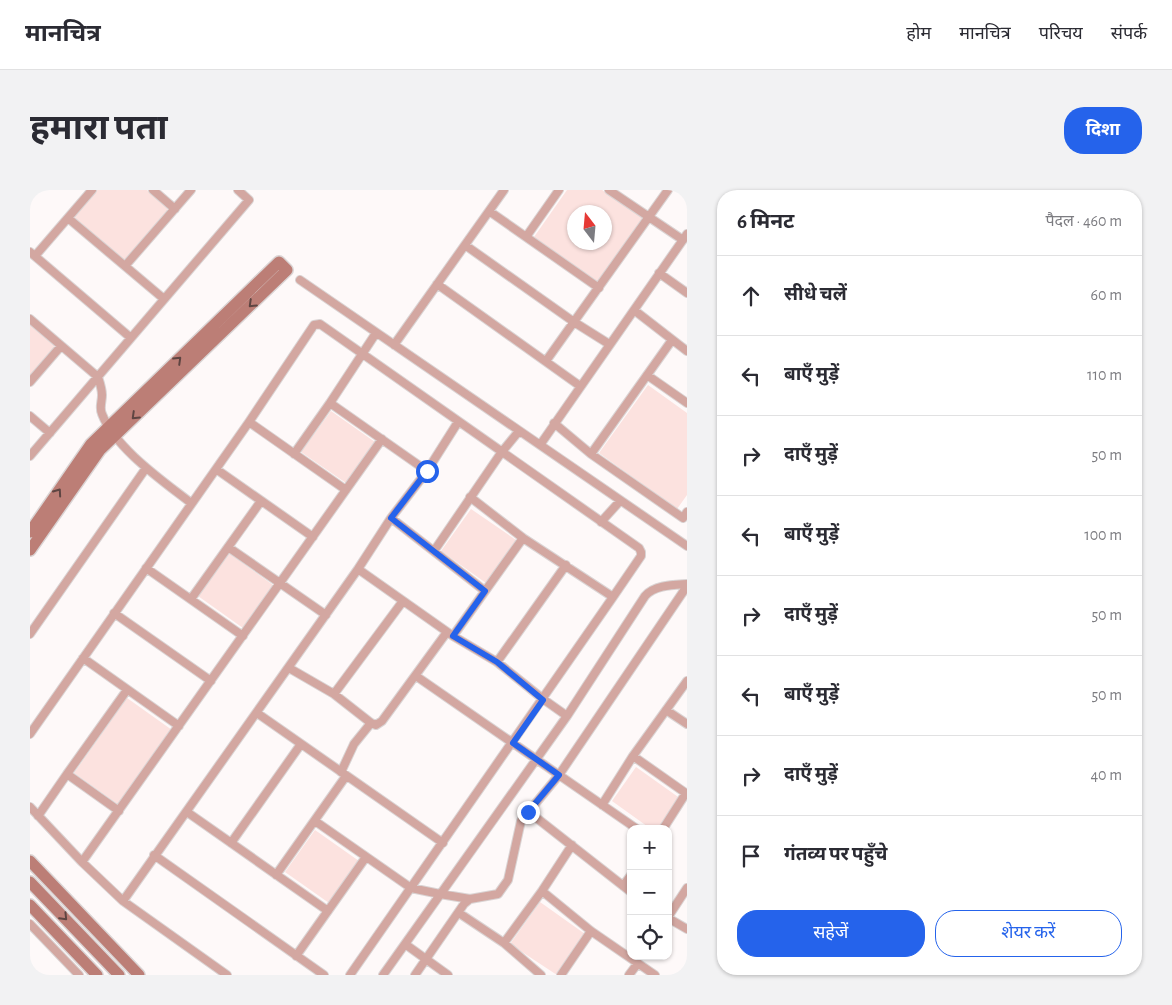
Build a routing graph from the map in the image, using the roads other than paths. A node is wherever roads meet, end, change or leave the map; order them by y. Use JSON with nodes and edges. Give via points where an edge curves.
{"nodes":[{"id":1,"x":92,"y":190,"type":"edge"},
{"id":2,"x":153,"y":190,"type":"edge"},
{"id":3,"x":191,"y":190,"type":"edge"},
{"id":4,"x":238,"y":190,"type":"edge"},
{"id":5,"x":504,"y":190,"type":"edge"},
{"id":6,"x":559,"y":190,"type":"edge"},
{"id":7,"x":609,"y":190,"type":"edge"},
{"id":8,"x":668,"y":190,"type":"edge"},
{"id":9,"x":175,"y":209,"type":"junction"},
{"id":10,"x":489,"y":211,"type":"junction"},
{"id":11,"x":68,"y":218,"type":"junction"},
{"id":12,"x":649,"y":218,"type":"junction"},
{"id":13,"x":526,"y":236,"type":"junction"},
{"id":14,"x":685,"y":237,"type":"edge"},
{"id":15,"x":465,"y":245,"type":"junction"},
{"id":16,"x":32,"y":254,"type":"edge"},
{"id":17,"x":125,"y":266,"type":"junction"},
{"id":18,"x":283,"y":266,"type":"dead end"},
{"id":19,"x":659,"y":273,"type":"junction"},
{"id":20,"x":300,"y":280,"type":"dead end"},
{"id":21,"x":437,"y":284,"type":"junction"},
{"id":22,"x":599,"y":288,"type":"junction"},
{"id":23,"x":687,"y":293,"type":"edge"},
{"id":24,"x":164,"y":299,"type":"junction"},
{"id":25,"x":634,"y":310,"type":"junction"},
{"id":26,"x":30,"y":319,"type":"edge"},
{"id":27,"x":574,"y":322,"type":"junction"},
{"id":28,"x":376,"y":332,"type":"junction"},
{"id":29,"x":131,"y":338,"type":"junction"},
{"id":30,"x":672,"y":340,"type":"junction"},
{"id":31,"x":610,"y":344,"type":"junction"},
{"id":32,"x":394,"y":345,"type":"junction"},
{"id":33,"x":61,"y":346,"type":"junction"},
{"id":34,"x":687,"y":351,"type":"edge"},
{"id":35,"x":361,"y":354,"type":"junction"},
{"id":36,"x":546,"y":361,"type":"junction"},
{"id":37,"x":647,"y":375,"type":"junction"},
{"id":38,"x":98,"y":377,"type":"junction"},
{"id":39,"x":30,"y":382,"type":"edge"},
{"id":40,"x":580,"y":386,"type":"junction"},
{"id":41,"x":330,"y":403,"type":"junction"},
{"id":42,"x":687,"y":404,"type":"edge"},
{"id":43,"x":30,"y":416,"type":"edge"},
{"id":44,"x":249,"y":422,"type":"junction"},
{"id":45,"x":458,"y":422,"type":"junction"},
{"id":46,"x":554,"y":423,"type":"junction"},
{"id":47,"x":519,"y":431,"type":"junction"},
{"id":48,"x":111,"y":432,"type":"junction"},
{"id":49,"x":50,"y":433,"type":"junction"},
{"id":50,"x":382,"y":439,"type":"junction"},
{"id":51,"x":540,"y":445,"type":"junction"},
{"id":52,"x":502,"y":453,"type":"junction"},
{"id":53,"x":294,"y":454,"type":"junction"},
{"id":54,"x":591,"y":454,"type":"junction"},
{"id":55,"x":30,"y":456,"type":"edge"},
{"id":56,"x":146,"y":468,"type":"junction"},
{"id":57,"x":216,"y":469,"type":"junction"},
{"id":58,"x":427,"y":471,"type":"junction"},
{"id":59,"x":346,"y":490,"type":"junction"},
{"id":60,"x":470,"y":498,"type":"junction"},
{"id":61,"x":261,"y":501,"type":"junction"},
{"id":62,"x":620,"y":501,"type":"junction"},
{"id":63,"x":191,"y":504,"type":"junction"},
{"id":64,"x":687,"y":512,"type":"edge"},
{"id":65,"x":391,"y":518,"type":"junction"},
{"id":66,"x":601,"y":522,"type":"junction"},
{"id":67,"x":30,"y":532,"type":"edge"},
{"id":68,"x":313,"y":537,"type":"junction"},
{"id":69,"x":523,"y":538,"type":"junction"},
{"id":70,"x":687,"y":546,"type":"edge"},
{"id":71,"x":228,"y":547,"type":"junction"},
{"id":72,"x":30,"y":550,"type":"edge"},
{"id":73,"x":434,"y":551,"type":"junction"},
{"id":74,"x":566,"y":565,"type":"junction"},
{"id":75,"x":146,"y":568,"type":"junction"},
{"id":76,"x":358,"y":569,"type":"junction"},
{"id":77,"x":280,"y":583,"type":"junction"},
{"id":78,"x":687,"y":585,"type":"edge"},
{"id":79,"x":485,"y":591,"type":"junction"},
{"id":80,"x":613,"y":597,"type":"junction"},
{"id":81,"x":191,"y":599,"type":"junction"},
{"id":82,"x":404,"y":601,"type":"junction"},
{"id":83,"x":114,"y":613,"type":"junction"},
{"id":84,"x":326,"y":615,"type":"junction"},
{"id":85,"x":30,"y":634,"type":"edge"},
{"id":86,"x":450,"y":634,"type":"junction"},
{"id":87,"x":243,"y":636,"type":"junction"},
{"id":88,"x":83,"y":658,"type":"junction"},
{"id":89,"x":497,"y":662,"type":"junction"},
{"id":90,"x":289,"y":668,"type":"junction"},
{"id":91,"x":416,"y":676,"type":"junction"},
{"id":92,"x":211,"y":681,"type":"junction"},
{"id":93,"x":687,"y":681,"type":"edge"},
{"id":94,"x":127,"y":690,"type":"junction"},
{"id":95,"x":334,"y":694,"type":"junction"},
{"id":96,"x":543,"y":700,"type":"junction"},
{"id":97,"x":666,"y":710,"type":"junction"},
{"id":98,"x":256,"y":713,"type":"junction"},
{"id":99,"x":566,"y":716,"type":"junction"},
{"id":100,"x":371,"y":723,"type":"junction"},
{"id":101,"x":687,"y":724,"type":"edge"},
{"id":102,"x":179,"y":726,"type":"junction"},
{"id":103,"x":30,"y":734,"type":"edge"},
{"id":104,"x":513,"y":743,"type":"junction"},
{"id":105,"x":301,"y":744,"type":"junction"},
{"id":106,"x":633,"y":756,"type":"junction"},
{"id":107,"x":536,"y":759,"type":"junction"},
{"id":108,"x":67,"y":774,"type":"junction"},
{"id":109,"x":344,"y":774,"type":"junction"},
{"id":110,"x":559,"y":775,"type":"junction"},
{"id":111,"x":686,"y":794,"type":"edge"},
{"id":112,"x":602,"y":804,"type":"junction"},
{"id":113,"x":30,"y":807,"type":"edge"},
{"id":114,"x":119,"y":810,"type":"junction"},
{"id":115,"x":186,"y":812,"type":"junction"},
{"id":116,"x":528,"y":812,"type":"junction"},
{"id":117,"x":38,"y":816,"type":"junction"},
{"id":118,"x":315,"y":821,"type":"junction"},
{"id":119,"x":631,"y":825,"type":"edge"},
{"id":120,"x":666,"y":825,"type":"edge"},
{"id":121,"x":231,"y":843,"type":"junction"},
{"id":122,"x":443,"y":843,"type":"junction"},
{"id":123,"x":572,"y":845,"type":"junction"},
{"id":124,"x":154,"y":855,"type":"junction"},
{"id":125,"x":366,"y":857,"type":"junction"},
{"id":126,"x":30,"y":861,"type":"edge"},
{"id":127,"x":82,"y":862,"type":"junction"},
{"id":128,"x":276,"y":875,"type":"junction"},
{"id":129,"x":627,"y":880,"type":"edge"},
{"id":130,"x":30,"y":882,"type":"edge"},
{"id":131,"x":623,"y":886,"type":"junction"},
{"id":132,"x":412,"y":888,"type":"junction"},
{"id":133,"x":687,"y":888,"type":"edge"},
{"id":134,"x":627,"y":889,"type":"edge"},
{"id":135,"x":542,"y":891,"type":"junction"},
{"id":136,"x":440,"y":894,"type":"junction"},
{"id":137,"x":470,"y":899,"type":"junction"},
{"id":138,"x":123,"y":901,"type":"junction"},
{"id":139,"x":30,"y":905,"type":"edge"},
{"id":140,"x":328,"y":911,"type":"junction"},
{"id":141,"x":459,"y":913,"type":"junction"},
{"id":142,"x":669,"y":915,"type":"edge"},
{"id":143,"x":672,"y":920,"type":"edge"},
{"id":144,"x":30,"y":924,"type":"edge"},
{"id":145,"x":687,"y":929,"type":"edge"},
{"id":146,"x":592,"y":931,"type":"junction"},
{"id":147,"x":504,"y":943,"type":"junction"},
{"id":148,"x":405,"y":944,"type":"junction"},
{"id":149,"x":296,"y":956,"type":"junction"},
{"id":150,"x":426,"y":959,"type":"junction"},
{"id":151,"x":638,"y":963,"type":"junction"},
{"id":152,"x":79,"y":975,"type":"edge"},
{"id":153,"x":97,"y":975,"type":"edge"},
{"id":154,"x":119,"y":975,"type":"edge"},
{"id":155,"x":139,"y":975,"type":"edge"},
{"id":156,"x":226,"y":975,"type":"edge"},
{"id":157,"x":324,"y":975,"type":"edge"},
{"id":158,"x":350,"y":975,"type":"edge"},
{"id":159,"x":383,"y":975,"type":"edge"},
{"id":160,"x":415,"y":975,"type":"edge"},
{"id":161,"x":448,"y":975,"type":"edge"},
{"id":162,"x":540,"y":975,"type":"edge"},
{"id":163,"x":560,"y":975,"type":"edge"},
{"id":164,"x":629,"y":975,"type":"edge"},
{"id":165,"x":655,"y":975,"type":"edge"}],
"edges":[{"from":1,"to":11,"type":"street"},
{"from":2,"to":9,"type":"street"},
{"from":3,"to":9,"type":"street"},
{"from":4,"to":24,"type":"street","via":[[249,200]]},
{"from":5,"to":10,"type":"street"},
{"from":6,"to":13,"type":"street"},
{"from":7,"to":12,"type":"street"},
{"from":8,"to":12,"type":"street"},
{"from":9,"to":17,"type":"street"},
{"from":10,"to":13,"type":"street"},
{"from":10,"to":15,"type":"street"},
{"from":11,"to":16,"type":"street"},
{"from":11,"to":17,"type":"street"},
{"from":12,"to":14,"type":"street"},
{"from":12,"to":22,"type":"street"},
{"from":13,"to":22,"type":"street"},
{"from":14,"to":19,"type":"street"},
{"from":15,"to":21,"type":"street"},
{"from":15,"to":27,"type":"street"},
{"from":16,"to":29,"type":"street"},
{"from":17,"to":24,"type":"street"},
{"from":18,"to":48,"type":"street"},
{"from":19,"to":23,"type":"street"},
{"from":19,"to":25,"type":"street"},
{"from":20,"to":28,"type":"street"},
{"from":21,"to":32,"type":"street"},
{"from":21,"to":36,"type":"street"},
{"from":22,"to":27,"type":"street"},
{"from":24,"to":29,"type":"street"},
{"from":25,"to":30,"type":"street"},
{"from":25,"to":31,"type":"street"},
{"from":26,"to":33,"type":"street"},
{"from":27,"to":31,"type":"street"},
{"from":27,"to":36,"type":"street"},
{"from":28,"to":32,"type":"street"},
{"from":28,"to":35,"type":"street"},
{"from":29,"to":38,"type":"street"},
{"from":30,"to":34,"type":"street"},
{"from":30,"to":37,"type":"street"},
{"from":31,"to":40,"type":"street"},
{"from":32,"to":47,"type":"street"},
{"from":33,"to":38,"type":"street"},
{"from":33,"to":39,"type":"street"},
{"from":35,"to":41,"type":"street"},
{"from":35,"to":44,"type":"street","via":[[320,324],[314,325]]},
{"from":35,"to":45,"type":"street"},
{"from":36,"to":40,"type":"street"},
{"from":37,"to":42,"type":"street"},
{"from":37,"to":54,"type":"street"},
{"from":38,"to":48,"type":"street","via":[[102,390],[101,411]]},
{"from":38,"to":49,"type":"street"},
{"from":40,"to":46,"type":"street"},
{"from":41,"to":50,"type":"street"},
{"from":41,"to":53,"type":"street"},
{"from":43,"to":49,"type":"street"},
{"from":44,"to":53,"type":"street"},
{"from":44,"to":57,"type":"street"},
{"from":45,"to":52,"type":"street"},
{"from":45,"to":58,"type":"street"},
{"from":46,"to":51,"type":"street"},
{"from":46,"to":54,"type":"street"},
{"from":47,"to":51,"type":"street"},
{"from":47,"to":52,"type":"street"},
{"from":48,"to":56,"type":"street"},
{"from":67,"to":48,"type":"street","one_way":true,"via":[[91,444]]},
{"from":48,"to":72,"type":"street"},
{"from":49,"to":55,"type":"street"},
{"from":50,"to":58,"type":"street"},
{"from":50,"to":59,"type":"street"},
{"from":51,"to":62,"type":"street"},
{"from":52,"to":60,"type":"street"},
{"from":52,"to":66,"type":"street"},
{"from":53,"to":59,"type":"street"},
{"from":54,"to":64,"type":"street","via":[[683,518]]},
{"from":56,"to":63,"type":"street"},
{"from":56,"to":85,"type":"street"},
{"from":57,"to":61,"type":"street"},
{"from":57,"to":63,"type":"street"},
{"from":58,"to":65,"type":"street"},
{"from":59,"to":68,"type":"street"},
{"from":60,"to":69,"type":"street"},
{"from":60,"to":73,"type":"street"},
{"from":61,"to":68,"type":"street"},
{"from":61,"to":71,"type":"street"},
{"from":62,"to":66,"type":"street"},
{"from":62,"to":70,"type":"street"},
{"from":63,"to":75,"type":"street"},
{"from":65,"to":73,"type":"street"},
{"from":65,"to":76,"type":"street"},
{"from":66,"to":80,"type":"street","via":[[641,552]]},
{"from":68,"to":77,"type":"street"},
{"from":69,"to":74,"type":"street"},
{"from":69,"to":79,"type":"street"},
{"from":71,"to":77,"type":"street"},
{"from":71,"to":81,"type":"street"},
{"from":73,"to":79,"type":"street"},
{"from":74,"to":80,"type":"street"},
{"from":74,"to":89,"type":"street"},
{"from":75,"to":81,"type":"street"},
{"from":75,"to":83,"type":"street"},
{"from":76,"to":82,"type":"street"},
{"from":76,"to":84,"type":"street"},
{"from":77,"to":84,"type":"street"},
{"from":77,"to":87,"type":"street"},
{"from":78,"to":99,"type":"street","via":[[650,591]]},
{"from":78,"to":110,"type":"street"},
{"from":79,"to":86,"type":"street"},
{"from":80,"to":96,"type":"street"},
{"from":81,"to":87,"type":"street"},
{"from":82,"to":86,"type":"street"},
{"from":82,"to":95,"type":"street"},
{"from":83,"to":88,"type":"street"},
{"from":83,"to":92,"type":"street"},
{"from":84,"to":90,"type":"street"},
{"from":86,"to":89,"type":"street"},
{"from":86,"to":91,"type":"street"},
{"from":87,"to":92,"type":"street"},
{"from":88,"to":94,"type":"street"},
{"from":88,"to":103,"type":"street"},
{"from":89,"to":96,"type":"street"},
{"from":90,"to":95,"type":"street"},
{"from":90,"to":98,"type":"street"},
{"from":91,"to":100,"type":"street","via":[[382,721],[376,725]]},
{"from":91,"to":104,"type":"street"},
{"from":92,"to":102,"type":"street"},
{"from":93,"to":97,"type":"street"},
{"from":94,"to":102,"type":"street"},
{"from":94,"to":108,"type":"street"},
{"from":95,"to":100,"type":"street"},
{"from":96,"to":99,"type":"street"},
{"from":96,"to":104,"type":"street"},
{"from":97,"to":101,"type":"street"},
{"from":97,"to":106,"type":"street"},
{"from":98,"to":105,"type":"street"},
{"from":98,"to":115,"type":"street"},
{"from":99,"to":107,"type":"street"},
{"from":100,"to":109,"type":"street","via":[[354,744]]},
{"from":102,"to":114,"type":"street"},
{"from":104,"to":107,"type":"street"},
{"from":104,"to":122,"type":"street"},
{"from":105,"to":109,"type":"street"},
{"from":105,"to":121,"type":"street"},
{"from":106,"to":111,"type":"street"},
{"from":106,"to":112,"type":"street"},
{"from":107,"to":110,"type":"street"},
{"from":107,"to":136,"type":"street"},
{"from":108,"to":114,"type":"street"},
{"from":108,"to":117,"type":"street"},
{"from":109,"to":118,"type":"street"},
{"from":109,"to":122,"type":"street"},
{"from":110,"to":112,"type":"street"},
{"from":110,"to":116,"type":"street"},
{"from":111,"to":120,"type":"street"},
{"from":112,"to":119,"type":"street"},
{"from":113,"to":117,"type":"street"},
{"from":114,"to":127,"type":"street"},
{"from":115,"to":121,"type":"street"},
{"from":115,"to":124,"type":"street"},
{"from":116,"to":123,"type":"street"},
{"from":116,"to":137,"type":"street","via":[[518,829],[512,865],[504,886],[498,894]]},
{"from":117,"to":127,"type":"street"},
{"from":118,"to":125,"type":"street"},
{"from":118,"to":128,"type":"street"},
{"from":121,"to":128,"type":"street"},
{"from":122,"to":132,"type":"street"},
{"from":123,"to":131,"type":"street"},
{"from":123,"to":135,"type":"street"},
{"from":124,"to":138,"type":"street"},
{"from":124,"to":149,"type":"street"},
{"from":125,"to":132,"type":"street"},
{"from":125,"to":140,"type":"street"},
{"from":126,"to":155,"type":"street"},
{"from":127,"to":138,"type":"street"},
{"from":128,"to":140,"type":"street"},
{"from":129,"to":131,"type":"street"},
{"from":130,"to":154,"type":"street","one_way":true},
{"from":131,"to":134,"type":"street"},
{"from":132,"to":136,"type":"street"},
{"from":132,"to":158,"type":"street"},
{"from":133,"to":142,"type":"street"},
{"from":135,"to":146,"type":"street"},
{"from":135,"to":147,"type":"street"},
{"from":136,"to":137,"type":"street"},
{"from":136,"to":148,"type":"street"},
{"from":137,"to":141,"type":"street"},
{"from":138,"to":156,"type":"street"},
{"from":139,"to":153,"type":"street"},
{"from":140,"to":149,"type":"street"},
{"from":141,"to":147,"type":"street"},
{"from":141,"to":150,"type":"street"},
{"from":143,"to":145,"type":"street"},
{"from":144,"to":152,"type":"street"},
{"from":146,"to":151,"type":"street"},
{"from":146,"to":163,"type":"street"},
{"from":147,"to":162,"type":"street"},
{"from":148,"to":150,"type":"street"},
{"from":148,"to":159,"type":"street"},
{"from":149,"to":157,"type":"street"},
{"from":150,"to":160,"type":"street"},
{"from":150,"to":161,"type":"street"},
{"from":151,"to":164,"type":"street"},
{"from":151,"to":165,"type":"street"}]}
